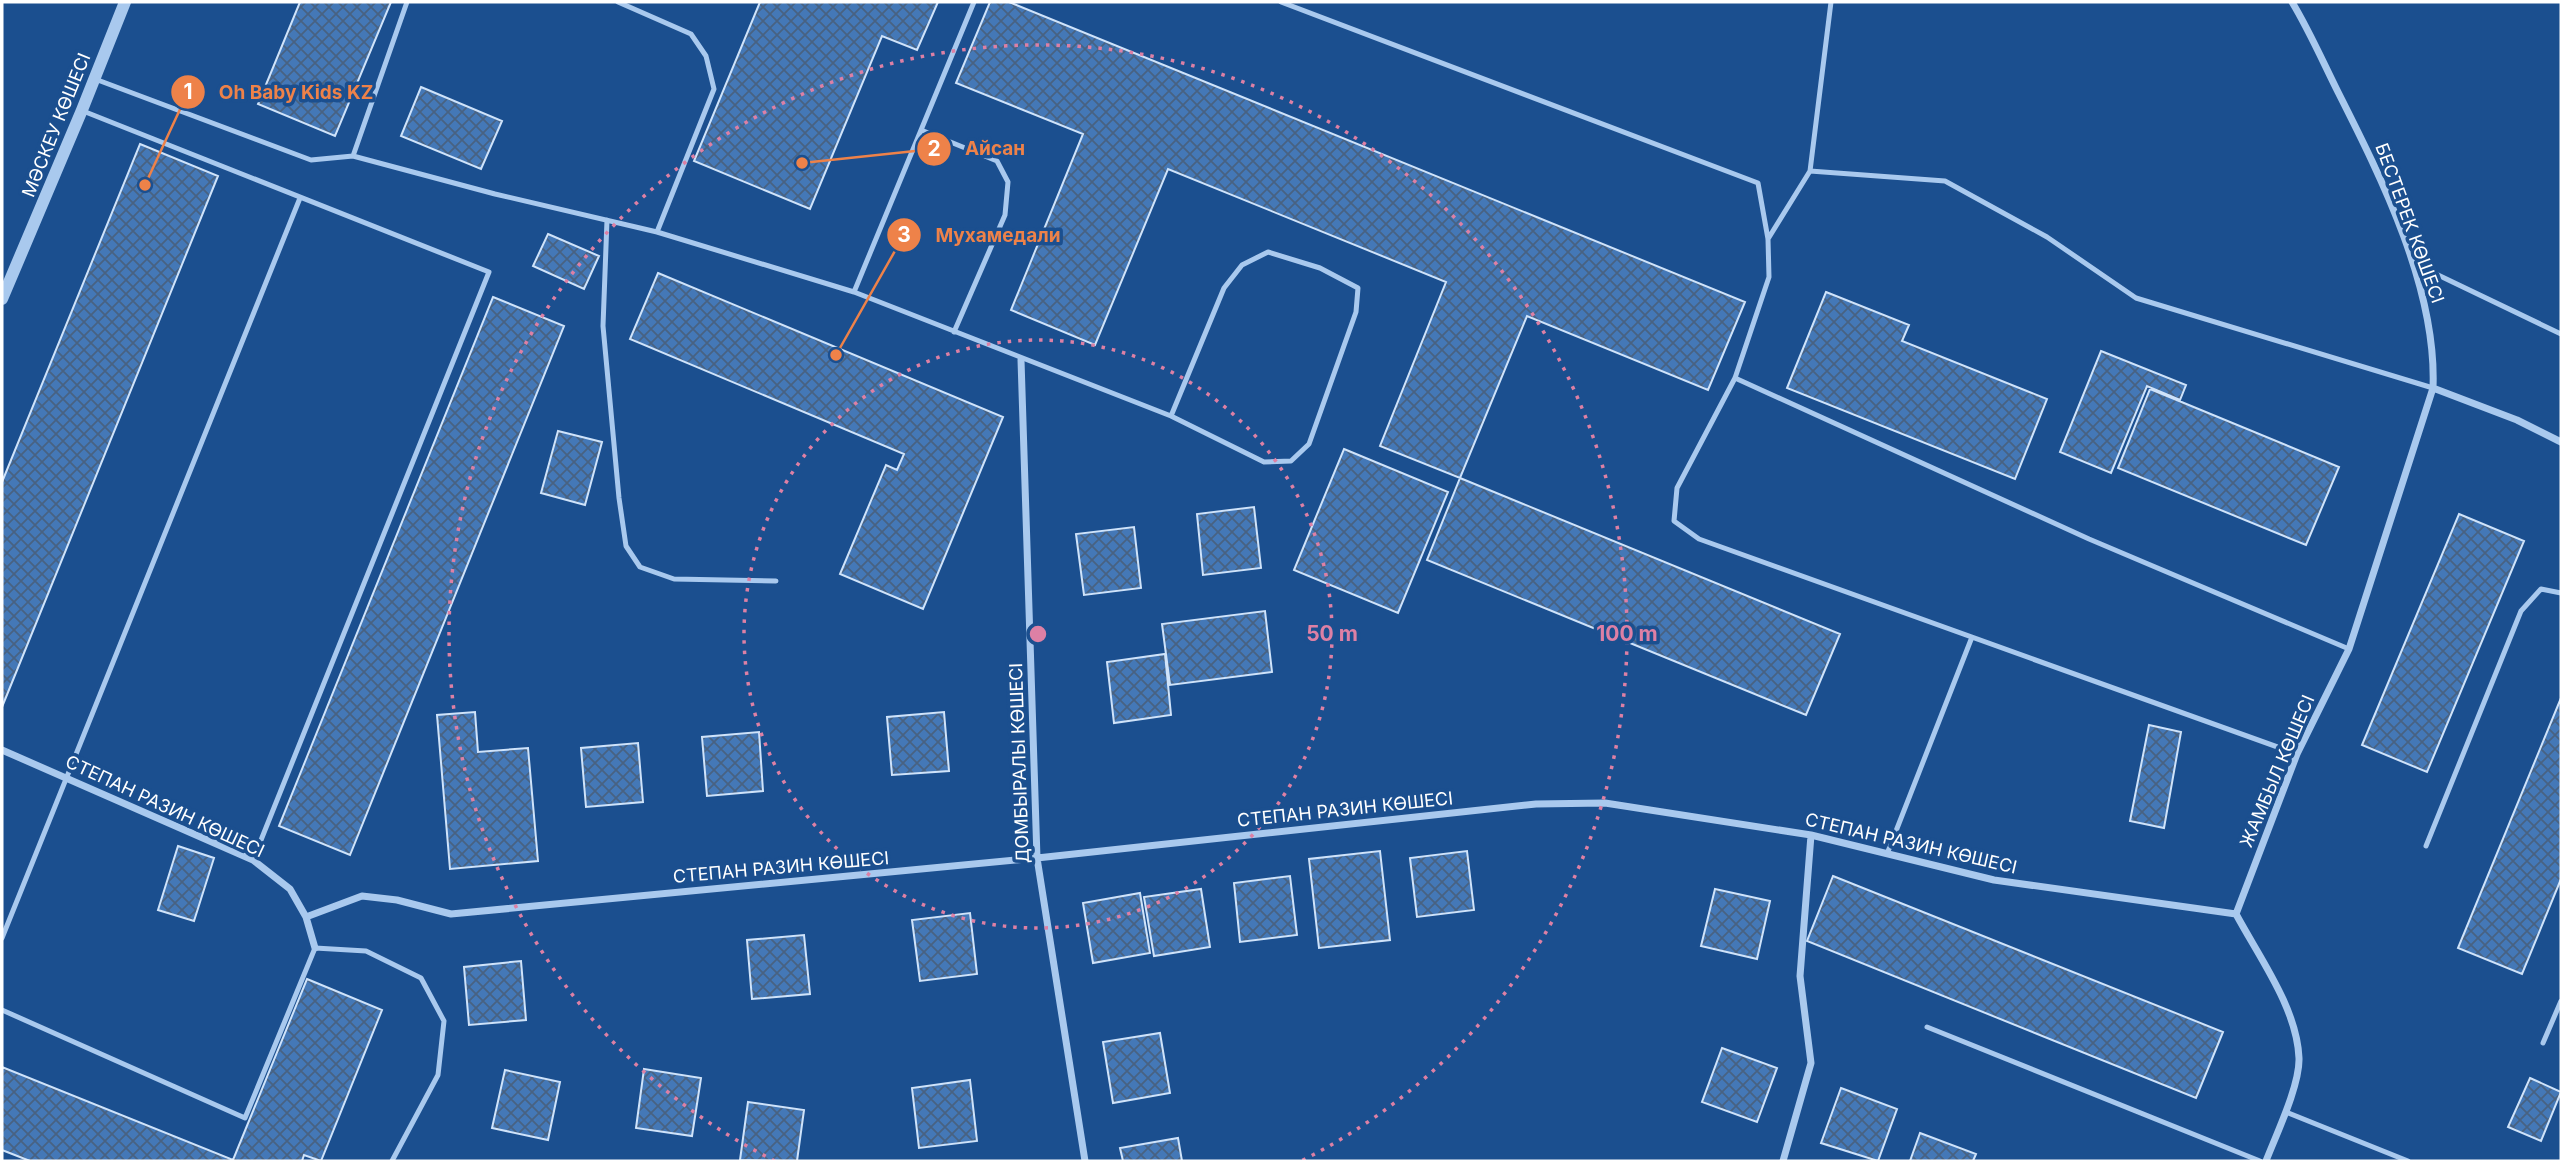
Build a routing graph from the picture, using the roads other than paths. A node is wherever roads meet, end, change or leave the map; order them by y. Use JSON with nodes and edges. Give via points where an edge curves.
{"nodes":[{"id":1,"x":125,"y":2,"type":"edge"},
{"id":2,"x":407,"y":2,"type":"edge"},
{"id":3,"x":618,"y":2,"type":"edge"},
{"id":4,"x":974,"y":2,"type":"edge"},
{"id":5,"x":1281,"y":2,"type":"edge"},
{"id":6,"x":1831,"y":2,"type":"edge"},
{"id":7,"x":2292,"y":2,"type":"edge"},
{"id":8,"x":94,"y":79,"type":"junction"},
{"id":9,"x":82,"y":110,"type":"junction"},
{"id":10,"x":921,"y":130,"type":"junction"},
{"id":11,"x":353,"y":156,"type":"junction"},
{"id":12,"x":1810,"y":171,"type":"junction"},
{"id":13,"x":300,"y":198,"type":"junction"},
{"id":14,"x":607,"y":220,"type":"junction"},
{"id":15,"x":657,"y":232,"type":"junction"},
{"id":16,"x":1768,"y":239,"type":"junction"},
{"id":17,"x":2411,"y":262,"type":"junction"},
{"id":18,"x":854,"y":292,"type":"junction"},
{"id":19,"x":2,"y":299,"type":"edge"},
{"id":20,"x":954,"y":332,"type":"junction"},
{"id":21,"x":2561,"y":334,"type":"edge"},
{"id":22,"x":1021,"y":360,"type":"junction"},
{"id":23,"x":1735,"y":377,"type":"junction"},
{"id":24,"x":2433,"y":388,"type":"junction"},
{"id":25,"x":1171,"y":416,"type":"junction"},
{"id":26,"x":2561,"y":442,"type":"edge"},
{"id":27,"x":776,"y":580,"type":"dead end"},
{"id":28,"x":2561,"y":593,"type":"edge"},
{"id":29,"x":1972,"y":637,"type":"junction"},
{"id":30,"x":2349,"y":649,"type":"junction"},
{"id":31,"x":2,"y":750,"type":"edge"},
{"id":32,"x":2297,"y":754,"type":"junction"},
{"id":33,"x":68,"y":778,"type":"junction"},
{"id":34,"x":1811,"y":835,"type":"junction"},
{"id":35,"x":2426,"y":846,"type":"dead end"},
{"id":36,"x":1888,"y":854,"type":"junction"},
{"id":37,"x":1037,"y":858,"type":"junction"},
{"id":38,"x":253,"y":860,"type":"junction"},
{"id":39,"x":2236,"y":914,"type":"junction"},
{"id":40,"x":306,"y":917,"type":"junction"},
{"id":41,"x":2,"y":938,"type":"edge"},
{"id":42,"x":315,"y":948,"type":"junction"},
{"id":43,"x":2561,"y":1001,"type":"edge"},
{"id":44,"x":2,"y":1010,"type":"edge"},
{"id":45,"x":1927,"y":1027,"type":"dead end"},
{"id":46,"x":2543,"y":1043,"type":"dead end"},
{"id":47,"x":2286,"y":1112,"type":"junction"},
{"id":48,"x":392,"y":1161,"type":"edge"},
{"id":49,"x":1085,"y":1161,"type":"edge"},
{"id":50,"x":1783,"y":1161,"type":"edge"},
{"id":51,"x":2260,"y":1161,"type":"edge"},
{"id":52,"x":2266,"y":1161,"type":"edge"},
{"id":53,"x":2408,"y":1161,"type":"edge"}],
"edges":[{"from":1,"to":8,"type":"street","name":"МӘСКЕУ КӨШЕСІ"},
{"from":2,"to":11,"type":"lane"},
{"from":3,"to":15,"type":"lane","via":[[691,34],[706,56],[715,89]]},
{"from":4,"to":10,"type":"lane"},
{"from":5,"to":16,"type":"lane","via":[[1758,183]]},
{"from":6,"to":12,"type":"lane"},
{"from":7,"to":17,"type":"street","name":"БЕСТЕРЕК КӨШЕСІ","via":[[2376,165]]},
{"from":8,"to":9,"type":"street","name":"МӘСКЕУ КӨШЕСІ"},
{"from":8,"to":11,"type":"lane","via":[[311,160]]},
{"from":9,"to":13,"type":"lane"},
{"from":9,"to":19,"type":"street","name":"МӘСКЕУ КӨШЕСІ"},
{"from":10,"to":18,"type":"lane"},
{"from":10,"to":20,"type":"lane","via":[[997,161],[1008,182],[1005,215]]},
{"from":11,"to":14,"type":"lane"},
{"from":12,"to":16,"type":"lane"},
{"from":12,"to":24,"type":"lane","via":[[1945,181],[2047,237],[2136,298]]},
{"from":13,"to":33,"type":"lane"},
{"from":13,"to":38,"type":"lane","via":[[489,272]]},
{"from":14,"to":15,"type":"lane"},
{"from":14,"to":27,"type":"lane","via":[[603,326],[626,546],[640,567],[674,579]]},
{"from":15,"to":18,"type":"lane"},
{"from":16,"to":23,"type":"lane","via":[[1769,277]]},
{"from":17,"to":21,"type":"lane"},
{"from":17,"to":24,"type":"street","name":"БЕСТЕРЕК КӨШЕСІ","via":[[2426,302],[2434,354]]},
{"from":18,"to":20,"type":"lane"},
{"from":20,"to":22,"type":"lane"},
{"from":22,"to":25,"type":"lane"},
{"from":22,"to":37,"type":"street","name":"ДОМБЫРАЛЫ КӨШЕСІ"},
{"from":23,"to":29,"type":"lane","via":[[1677,488],[1674,521],[1699,539]]},
{"from":23,"to":30,"type":"lane","via":[[2089,539]]},
{"from":24,"to":26,"type":"street"},
{"from":24,"to":30,"type":"street","name":"ЖАМБЫЛ КӨШЕСІ"},
{"from":25,"to":25,"type":"lane","via":[[1264,462],[1291,461],[1309,444],[1356,312],[1357,288],[1320,268],[1268,252],[1242,265],[1224,288]]},
{"from":28,"to":35,"type":"lane","via":[[2541,589],[2521,611]]},
{"from":29,"to":32,"type":"lane"},
{"from":29,"to":36,"type":"lane"},
{"from":30,"to":32,"type":"street","name":"ЖАМБЫЛ КӨШЕСІ"},
{"from":31,"to":33,"type":"street","name":"СТЕПАН РАЗИН КӨШЕСІ"},
{"from":32,"to":39,"type":"street","name":"ЖАМБЫЛ КӨШЕСІ"},
{"from":33,"to":38,"type":"street","name":"СТЕПАН РАЗИН КӨШЕСІ"},
{"from":33,"to":41,"type":"lane"},
{"from":34,"to":36,"type":"street","name":"СТЕПАН РАЗИН КӨШЕСІ"},
{"from":34,"to":37,"type":"street","name":"СТЕПАН РАЗИН КӨШЕСІ","via":[[1605,803],[1536,804]]},
{"from":34,"to":50,"type":"street","via":[[1800,976],[1811,1063]]},
{"from":36,"to":39,"type":"street","name":"СТЕПАН РАЗИН КӨШЕСІ","via":[[1994,880]]},
{"from":37,"to":40,"type":"street","name":"СТЕПАН РАЗИН КӨШЕСІ","via":[[451,914],[362,896]]},
{"from":37,"to":49,"type":"street","name":"ДОМБЫРАЛЫ КӨШЕСІ"},
{"from":38,"to":40,"type":"street","name":"СТЕПАН РАЗИН КӨШЕСІ","via":[[290,889]]},
{"from":39,"to":47,"type":"street","via":[[2294,1030],[2300,1060]]},
{"from":40,"to":42,"type":"street","name":"СТЕПАН РАЗИН КӨШЕСІ"},
{"from":42,"to":44,"type":"lane","via":[[245,1118]]},
{"from":42,"to":48,"type":"lane","via":[[366,951],[421,978],[444,1021],[438,1075]]},
{"from":43,"to":46,"type":"lane"},
{"from":45,"to":51,"type":"lane"},
{"from":47,"to":52,"type":"street"},
{"from":47,"to":53,"type":"lane"}]}
